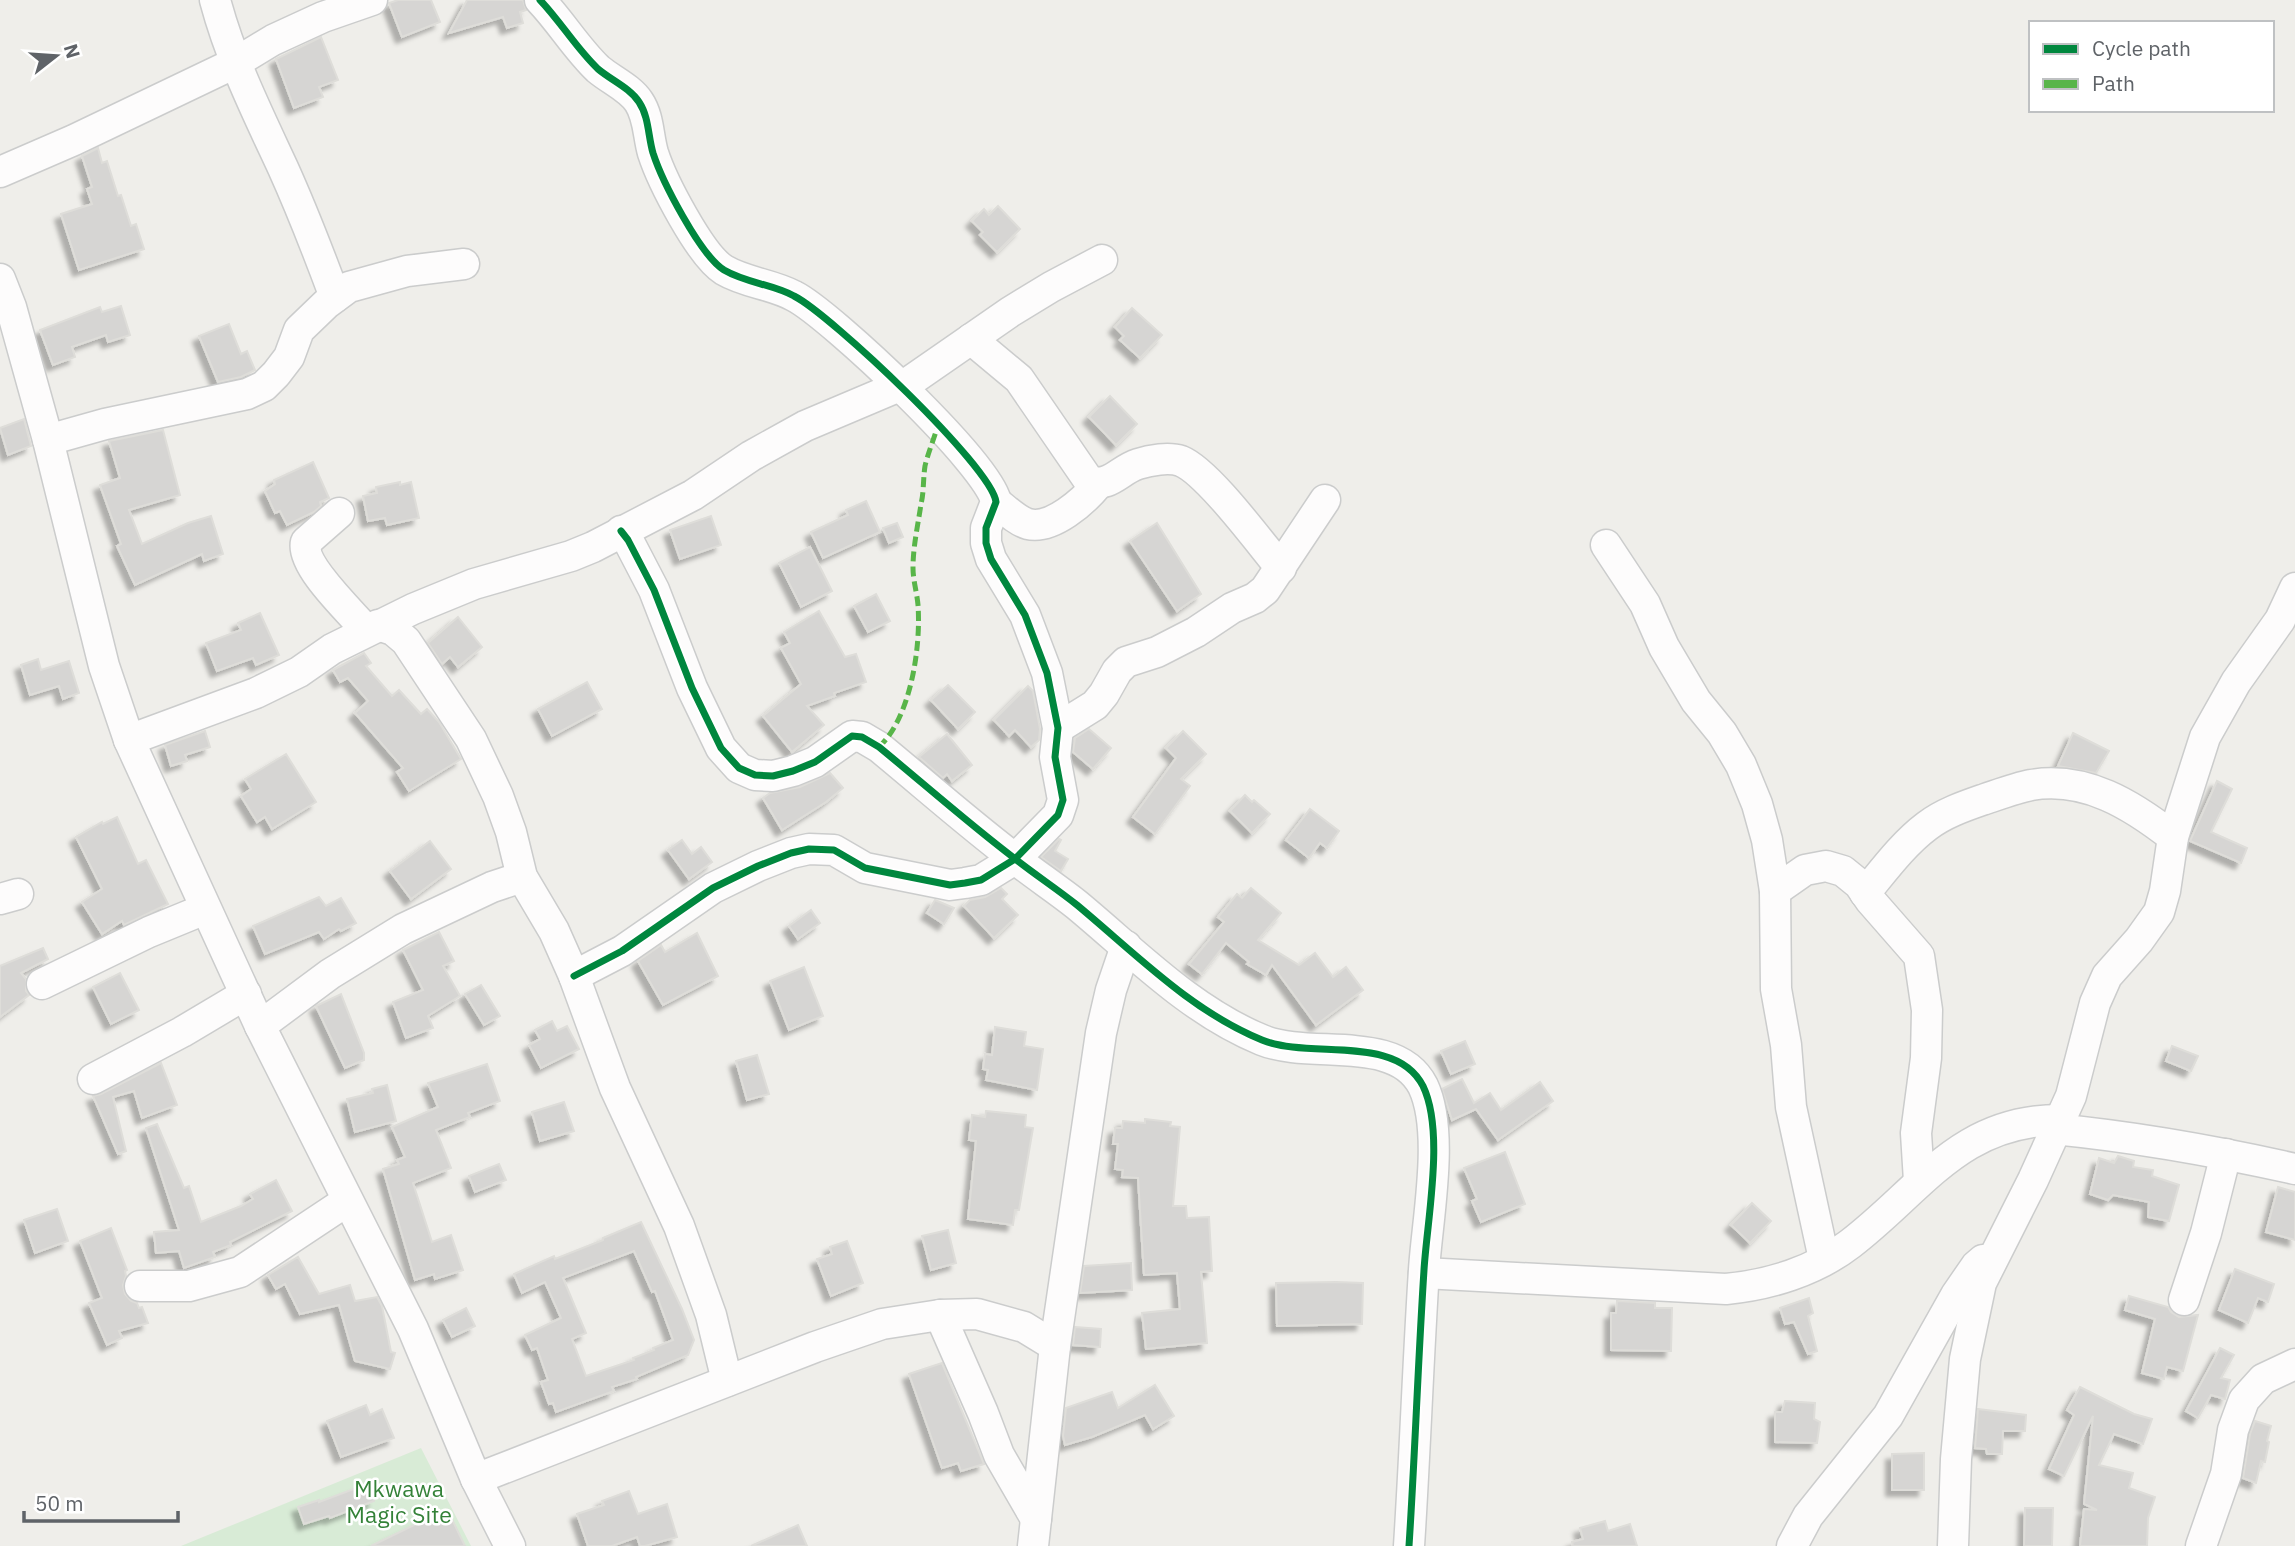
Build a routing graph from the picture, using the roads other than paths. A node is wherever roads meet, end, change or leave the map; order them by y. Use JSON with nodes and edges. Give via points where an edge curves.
{"nodes":[{"id":1,"x":215,"y":0,"type":"edge"},
{"id":2,"x":372,"y":0,"type":"edge"},
{"id":3,"x":540,"y":0,"type":"edge"},
{"id":4,"x":235,"y":63,"type":"junction"},
{"id":5,"x":0,"y":172,"type":"edge"},
{"id":6,"x":1102,"y":260,"type":"dead end"},
{"id":7,"x":464,"y":264,"type":"dead end"},
{"id":8,"x":0,"y":279,"type":"edge"},
{"id":9,"x":335,"y":297,"type":"junction"},
{"id":10,"x":971,"y":339,"type":"junction"},
{"id":11,"x":898,"y":386,"type":"junction"},
{"id":12,"x":48,"y":440,"type":"junction"},
{"id":13,"x":1098,"y":484,"type":"junction"},
{"id":14,"x":1325,"y":500,"type":"dead end"},
{"id":15,"x":996,"y":502,"type":"junction"},
{"id":16,"x":339,"y":513,"type":"dead end"},
{"id":17,"x":621,"y":531,"type":"junction"},
{"id":18,"x":1606,"y":545,"type":"dead end"},
{"id":19,"x":1281,"y":568,"type":"junction"},
{"id":20,"x":2295,"y":588,"type":"edge"},
{"id":21,"x":372,"y":628,"type":"junction"},
{"id":22,"x":1058,"y":728,"type":"junction"},
{"id":23,"x":130,"y":740,"type":"junction"},
{"id":24,"x":2173,"y":836,"type":"junction"},
{"id":25,"x":1015,"y":859,"type":"junction"},
{"id":26,"x":522,"y":877,"type":"junction"},
{"id":27,"x":1775,"y":891,"type":"junction"},
{"id":28,"x":1865,"y":893,"type":"junction"},
{"id":29,"x":205,"y":909,"type":"junction"},
{"id":30,"x":1126,"y":946,"type":"junction"},
{"id":31,"x":574,"y":975,"type":"junction"},
{"id":32,"x":42,"y":984,"type":"dead end"},
{"id":33,"x":246,"y":994,"type":"junction"},
{"id":34,"x":260,"y":1026,"type":"junction"},
{"id":35,"x":93,"y":1079,"type":"dead end"},
{"id":36,"x":2057,"y":1125,"type":"junction"},
{"id":37,"x":2226,"y":1154,"type":"junction"},
{"id":38,"x":2295,"y":1169,"type":"edge"},
{"id":39,"x":1919,"y":1181,"type":"junction"},
{"id":40,"x":347,"y":1201,"type":"junction"},
{"id":41,"x":1996,"y":1249,"type":"junction"},
{"id":42,"x":1824,"y":1259,"type":"junction"},
{"id":43,"x":1424,"y":1273,"type":"junction"},
{"id":44,"x":140,"y":1286,"type":"dead end"},
{"id":45,"x":2184,"y":1300,"type":"dead end"},
{"id":46,"x":940,"y":1315,"type":"junction"},
{"id":47,"x":1055,"y":1346,"type":"junction"},
{"id":48,"x":2295,"y":1364,"type":"edge"},
{"id":49,"x":727,"y":1381,"type":"junction"},
{"id":50,"x":476,"y":1479,"type":"junction"},
{"id":51,"x":1034,"y":1532,"type":"edge"},
{"id":52,"x":510,"y":1546,"type":"edge"},
{"id":53,"x":1409,"y":1546,"type":"edge"},
{"id":54,"x":1792,"y":1546,"type":"edge"},
{"id":55,"x":1953,"y":1546,"type":"edge"},
{"id":56,"x":2201,"y":1546,"type":"edge"}],
"edges":[{"from":1,"to":4,"type":"street"},
{"from":2,"to":4,"type":"street","via":[[323,17]]},
{"from":3,"to":11,"type":"street","via":[[600,71],[640,104],[656,163],[706,251],[723,269],[804,303],[839,328]]},
{"from":4,"to":5,"type":"street"},
{"from":4,"to":9,"type":"street"},
{"from":6,"to":10,"type":"street"},
{"from":7,"to":9,"type":"street","via":[[407,271],[349,287]]},
{"from":8,"to":12,"type":"street"},
{"from":9,"to":12,"type":"street","via":[[299,330],[289,357],[264,386],[247,394]]},
{"from":10,"to":11,"type":"street"},
{"from":10,"to":13,"type":"street","via":[[1019,379],[1081,472]]},
{"from":11,"to":15,"type":"street","via":[[975,465],[991,486]]},
{"from":11,"to":17,"type":"street","via":[[805,426],[693,495]]},
{"from":12,"to":23,"type":"street","via":[[104,666]]},
{"from":13,"to":15,"type":"street","via":[[1075,507],[1038,524],[1026,524]]},
{"from":13,"to":19,"type":"street","via":[[1136,464],[1180,461],[1214,488]]},
{"from":14,"to":19,"type":"street"},
{"from":15,"to":22,"type":"street","via":[[986,528],[986,543],[1025,615],[1047,673]]},
{"from":16,"to":21,"type":"street","via":[[306,542],[305,553],[324,582]]},
{"from":17,"to":21,"type":"street","via":[[571,556],[474,584]]},
{"from":17,"to":25,"type":"street","via":[[654,590],[721,748],[739,768],[773,776],[815,762],[852,736],[862,737]]},
{"from":18,"to":27,"type":"street","via":[[1645,604],[1696,702],[1741,765],[1767,840]]},
{"from":19,"to":22,"type":"street","via":[[1255,598],[1157,652],[1121,666],[1095,705]]},
{"from":20,"to":24,"type":"street","via":[[2280,620],[2236,682],[2205,737]]},
{"from":21,"to":23,"type":"street","via":[[256,693]]},
{"from":21,"to":26,"type":"street","via":[[393,630],[406,641],[471,739],[498,796]]},
{"from":22,"to":25,"type":"street","via":[[1055,757],[1061,810]]},
{"from":23,"to":29,"type":"street"},
{"from":24,"to":28,"type":"street","via":[[2109,795],[2058,784],[2031,785],[1952,811],[1927,826]]},
{"from":24,"to":36,"type":"street","via":[[2159,912],[2107,976]]},
{"from":25,"to":30,"type":"street"},
{"from":25,"to":31,"type":"street","via":[[981,880],[950,885],[865,868],[834,850],[791,853],[713,888],[622,951]]},
{"from":26,"to":31,"type":"street"},
{"from":26,"to":34,"type":"street","via":[[404,929],[330,974]]},
{"from":27,"to":28,"type":"street","via":[[1805,870],[1826,866],[1843,871]]},
{"from":27,"to":42,"type":"street","via":[[1776,977],[1791,1107]]},
{"from":28,"to":39,"type":"street","via":[[1919,956],[1927,1010],[1916,1133]]},
{"from":29,"to":32,"type":"street"},
{"from":29,"to":33,"type":"street"},
{"from":30,"to":43,"type":"street","via":[[1197,1006],[1265,1042],[1389,1057],[1416,1074],[1432,1118]]},
{"from":30,"to":47,"type":"street","via":[[1101,1033]]},
{"from":31,"to":49,"type":"street","via":[[615,1088],[697,1275]]},
{"from":33,"to":34,"type":"street"},
{"from":33,"to":35,"type":"street"},
{"from":34,"to":40,"type":"street"},
{"from":36,"to":37,"type":"street"},
{"from":36,"to":39,"type":"street","via":[[2033,1122],[1985,1136]]},
{"from":36,"to":41,"type":"street"},
{"from":37,"to":38,"type":"street"},
{"from":37,"to":45,"type":"street"},
{"from":39,"to":42,"type":"street","via":[[1878,1222]]},
{"from":40,"to":44,"type":"street","via":[[240,1272],[189,1286]]},
{"from":40,"to":50,"type":"street","via":[[412,1329]]},
{"from":41,"to":54,"type":"street","via":[[1969,1276],[1888,1416],[1808,1517]]},
{"from":41,"to":55,"type":"street","via":[[1982,1283],[1965,1359]]},
{"from":42,"to":43,"type":"street","via":[[1765,1284],[1726,1289]]},
{"from":43,"to":53,"type":"street"},
{"from":46,"to":47,"type":"street","via":[[976,1314],[1024,1327]]},
{"from":46,"to":49,"type":"street","via":[[882,1324]]},
{"from":46,"to":51,"type":"street"},
{"from":47,"to":51,"type":"street"},
{"from":48,"to":56,"type":"street","via":[[2263,1379],[2244,1400]]},
{"from":49,"to":50,"type":"street"},
{"from":50,"to":52,"type":"street"}]}
